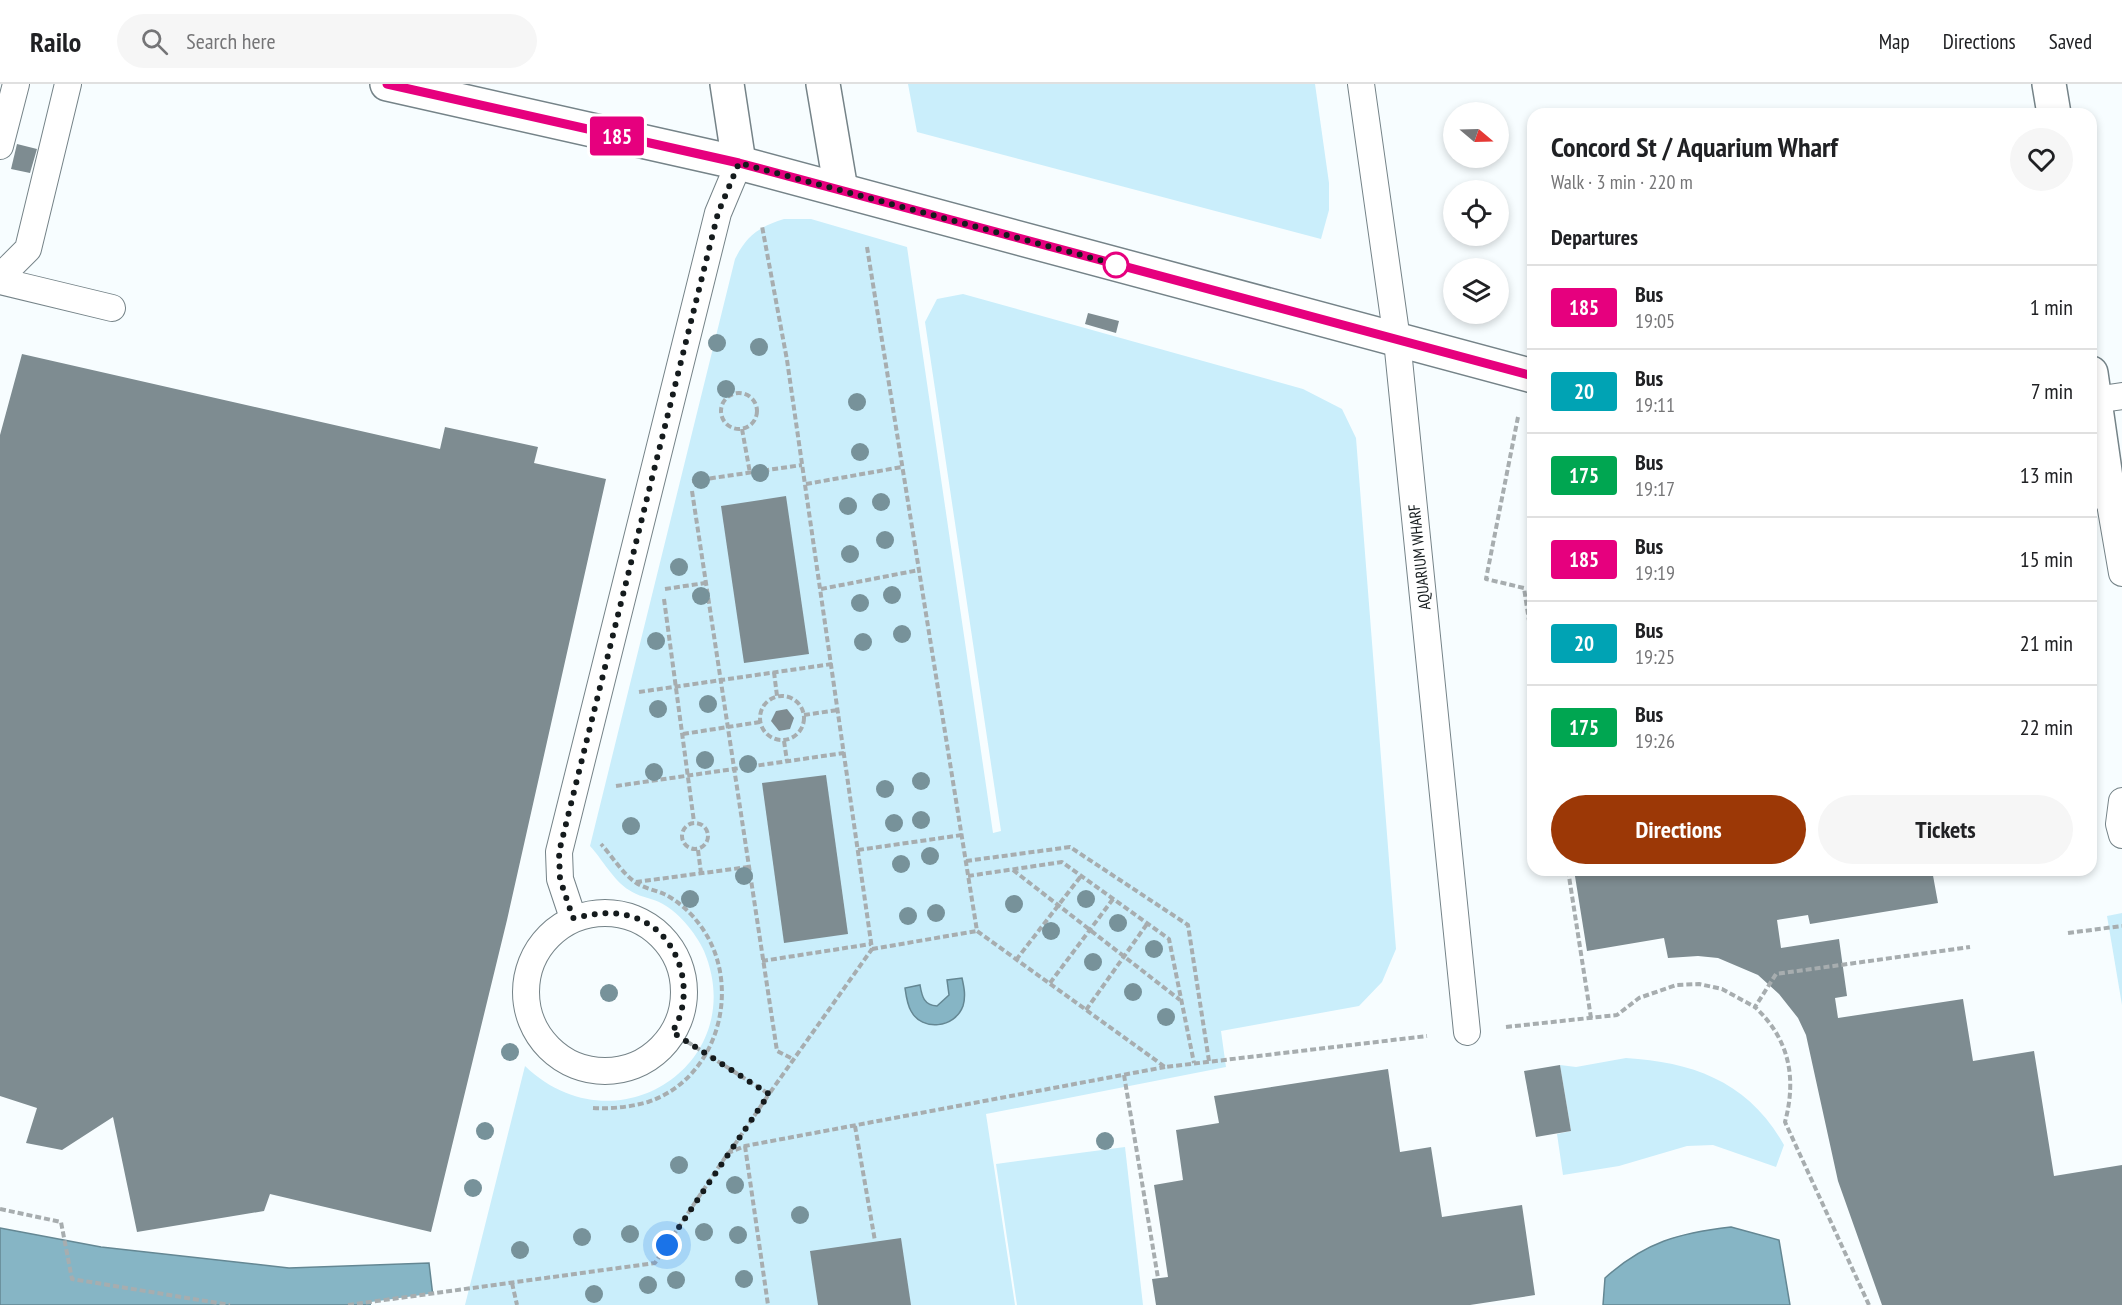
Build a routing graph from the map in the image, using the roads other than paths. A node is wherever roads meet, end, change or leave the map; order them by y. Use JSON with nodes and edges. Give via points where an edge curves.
{"nodes":[{"id":1,"x":16,"y":84,"type":"edge"},
{"id":2,"x":68,"y":84,"type":"edge"},
{"id":3,"x":387,"y":84,"type":"edge"},
{"id":4,"x":727,"y":84,"type":"edge"},
{"id":5,"x":823,"y":84,"type":"edge"},
{"id":6,"x":1361,"y":84,"type":"edge"},
{"id":7,"x":2049,"y":84,"type":"edge"},
{"id":8,"x":2053,"y":108,"type":"edge"},
{"id":9,"x":0,"y":146,"type":"edge"},
{"id":10,"x":739,"y":163,"type":"junction"},
{"id":11,"x":841,"y":190,"type":"junction"},
{"id":12,"x":0,"y":279,"type":"edge"},
{"id":13,"x":112,"y":308,"type":"dead end"},
{"id":14,"x":1397,"y":340,"type":"junction"},
{"id":15,"x":1527,"y":374,"type":"edge"},
{"id":16,"x":2103,"y":390,"type":"edge"},
{"id":17,"x":2100,"y":492,"type":"edge"},
{"id":18,"x":2122,"y":573,"type":"edge"},
{"id":19,"x":2122,"y":801,"type":"edge"},
{"id":20,"x":2122,"y":835,"type":"edge"},
{"id":21,"x":573,"y":918,"type":"junction"},
{"id":22,"x":1467,"y":1032,"type":"road end"}],
"edges":[{"from":1,"to":9,"type":"lane"},
{"from":2,"to":12,"type":"lane","via":[[28,249]]},
{"from":3,"to":10,"type":"street"},
{"from":4,"to":10,"type":"street"},
{"from":5,"to":11,"type":"street"},
{"from":6,"to":14,"type":"lane","name":"AQUARIUM WHARF"},
{"from":7,"to":8,"type":"street"},
{"from":10,"to":11,"type":"street"},
{"from":10,"to":21,"type":"lane","via":[[718,213],[559,852],[560,879]]},
{"from":11,"to":14,"type":"street"},
{"from":12,"to":13,"type":"lane"},
{"from":14,"to":15,"type":"street"},
{"from":14,"to":22,"type":"lane","name":"AQUARIUM WHARF"},
{"from":16,"to":17,"type":"street"},
{"from":17,"to":18,"type":"lane"},
{"from":19,"to":20,"type":"lane"},
{"from":21,"to":21,"type":"lane","via":[[548,936],[531,962],[526,993],[532,1024],[549,1049],[576,1067],[606,1072],[637,1065],[662,1048],[679,1021],[685,991],[679,960],[661,934],[634,917],[604,911]]}]}
